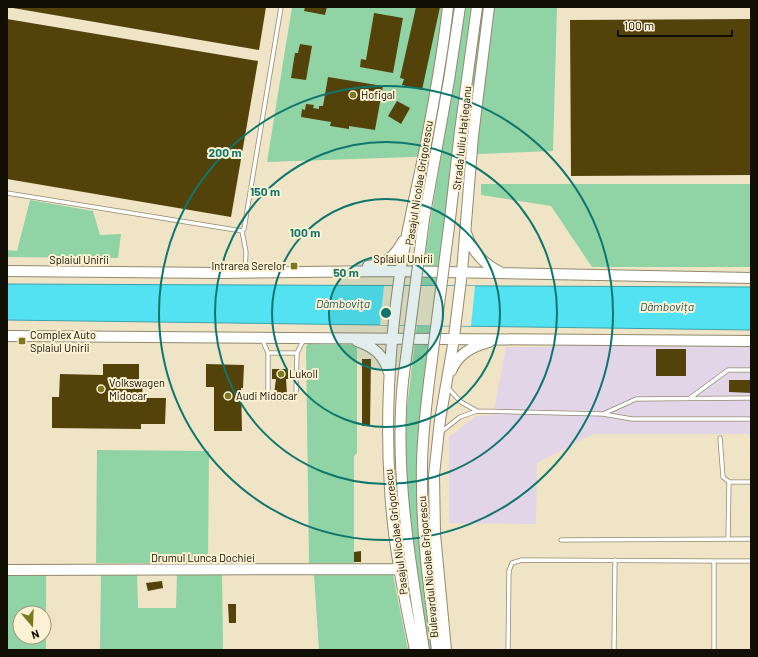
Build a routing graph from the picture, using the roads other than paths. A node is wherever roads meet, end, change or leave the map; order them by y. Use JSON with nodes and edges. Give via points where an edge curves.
{"nodes":[{"id":1,"x":281,"y":7,"type":"edge"},
{"id":2,"x":448,"y":7,"type":"edge"},
{"id":3,"x":460,"y":7,"type":"edge"},
{"id":4,"x":477,"y":7,"type":"edge"},
{"id":5,"x":489,"y":7,"type":"edge"},
{"id":6,"x":7,"y":193,"type":"edge"},
{"id":7,"x":242,"y":231,"type":"junction"},
{"id":8,"x":407,"y":231,"type":"junction"},
{"id":9,"x":465,"y":231,"type":"junction"},
{"id":10,"x":7,"y":271,"type":"edge"},
{"id":11,"x":342,"y":271,"type":"junction"},
{"id":12,"x":401,"y":271,"type":"junction"},
{"id":13,"x":462,"y":272,"type":"junction"},
{"id":14,"x":245,"y":273,"type":"junction"},
{"id":15,"x":503,"y":273,"type":"junction"},
{"id":16,"x":751,"y":278,"type":"edge"},
{"id":17,"x":7,"y":336,"type":"edge"},
{"id":18,"x":261,"y":338,"type":"junction"},
{"id":19,"x":304,"y":339,"type":"junction"},
{"id":20,"x":352,"y":339,"type":"junction"},
{"id":21,"x":393,"y":339,"type":"junction"},
{"id":22,"x":454,"y":339,"type":"junction"},
{"id":23,"x":495,"y":340,"type":"junction"},
{"id":24,"x":751,"y":341,"type":"edge"},
{"id":25,"x":268,"y":353,"type":"junction"},
{"id":26,"x":297,"y":353,"type":"junction"},
{"id":27,"x":751,"y":370,"type":"edge"},
{"id":28,"x":390,"y":376,"type":"junction"},
{"id":29,"x":446,"y":384,"type":"junction"},
{"id":30,"x":690,"y":398,"type":"junction"},
{"id":31,"x":751,"y":398,"type":"edge"},
{"id":32,"x":477,"y":411,"type":"junction"},
{"id":33,"x":603,"y":414,"type":"junction"},
{"id":34,"x":751,"y":419,"type":"edge"},
{"id":35,"x":438,"y":435,"type":"junction"},
{"id":36,"x":720,"y":438,"type":"dead end"},
{"id":37,"x":729,"y":482,"type":"junction"},
{"id":38,"x":751,"y":482,"type":"edge"},
{"id":39,"x":728,"y":539,"type":"junction"},
{"id":40,"x":751,"y":539,"type":"edge"},
{"id":41,"x":561,"y":540,"type":"dead end"},
{"id":42,"x":615,"y":560,"type":"junction"},
{"id":43,"x":714,"y":561,"type":"junction"},
{"id":44,"x":751,"y":561,"type":"edge"},
{"id":45,"x":400,"y":569,"type":"junction"},
{"id":46,"x":7,"y":570,"type":"edge"},
{"id":47,"x":415,"y":650,"type":"edge"},
{"id":48,"x":424,"y":650,"type":"edge"},
{"id":49,"x":437,"y":650,"type":"edge"},
{"id":50,"x":446,"y":650,"type":"edge"},
{"id":51,"x":508,"y":650,"type":"edge"},
{"id":52,"x":614,"y":650,"type":"edge"},
{"id":53,"x":714,"y":650,"type":"edge"}],
"edges":[{"from":1,"to":7,"type":"lane"},
{"from":2,"to":8,"type":"main road","via":[[433,106]]},
{"from":3,"to":48,"type":"main road","name":"Pasajul Nicolae Grigorescu","bridge":true,"via":[[424,219],[399,432],[401,490]]},
{"from":4,"to":49,"type":"main road","bridge":true,"via":[[423,438],[422,498]]},
{"from":5,"to":9,"type":"main road","name":"Strada Iuliu Hațieganu","via":[[473,136]]},
{"from":6,"to":7,"type":"lane"},
{"from":7,"to":14,"type":"lane","via":[[246,252]]},
{"from":8,"to":11,"type":"main road","via":[[397,253],[389,260]]},
{"from":8,"to":12,"type":"main road"},
{"from":9,"to":13,"type":"main road","name":"Strada Iuliu Hațieganu"},
{"from":9,"to":15,"type":"main road","via":[[478,257]]},
{"from":10,"to":14,"type":"main road","name":"Splaiul Unirii"},
{"from":11,"to":12,"type":"main road","name":"Splaiul Unirii"},
{"from":11,"to":14,"type":"main road","name":"Splaiul Unirii"},
{"from":12,"to":13,"type":"main road","name":"Splaiul Unirii"},
{"from":12,"to":21,"type":"main road","name":"Bulevardul Nicolae Grigorescu"},
{"from":13,"to":15,"type":"main road","name":"Splaiul Unirii"},
{"from":13,"to":22,"type":"main road","name":"Strada Iuliu Hațieganu"},
{"from":15,"to":16,"type":"main road","name":"Splaiul Unirii"},
{"from":17,"to":18,"type":"main road"},
{"from":18,"to":19,"type":"main road"},
{"from":18,"to":25,"type":"lane"},
{"from":19,"to":20,"type":"main road"},
{"from":19,"to":26,"type":"lane"},
{"from":20,"to":21,"type":"main road"},
{"from":20,"to":28,"type":"main road","via":[[380,354]]},
{"from":21,"to":22,"type":"main road"},
{"from":21,"to":28,"type":"main road","name":"Bulevardul Nicolae Grigorescu"},
{"from":22,"to":23,"type":"main road"},
{"from":22,"to":29,"type":"main road","name":"Bulevardul Nicolae Grigorescu"},
{"from":23,"to":24,"type":"main road"},
{"from":23,"to":29,"type":"main road","via":[[476,346],[460,356]]},
{"from":25,"to":26,"type":"lane"},
{"from":25,"to":26,"type":"lane","via":[[268,395],[274,400],[291,400],[296,395]]},
{"from":27,"to":30,"type":"lane","via":[[728,370]]},
{"from":28,"to":45,"type":"main road","name":"Bulevardul Nicolae Grigorescu","via":[[388,464]]},
{"from":29,"to":32,"type":"lane","via":[[461,402]]},
{"from":29,"to":35,"type":"main road","name":"Bulevardul Nicolae Grigorescu"},
{"from":30,"to":31,"type":"lane"},
{"from":30,"to":33,"type":"lane","via":[[636,399]]},
{"from":32,"to":33,"type":"lane"},
{"from":32,"to":35,"type":"lane","via":[[460,417]]},
{"from":33,"to":34,"type":"lane","via":[[632,419]]},
{"from":35,"to":50,"type":"main road","name":"Bulevardul Nicolae Grigorescu","via":[[434,509]]},
{"from":36,"to":37,"type":"lane","via":[[721,474]]},
{"from":37,"to":38,"type":"lane"},
{"from":37,"to":39,"type":"lane"},
{"from":39,"to":40,"type":"lane"},
{"from":39,"to":41,"type":"lane"},
{"from":42,"to":43,"type":"lane"},
{"from":42,"to":51,"type":"lane","via":[[522,560],[512,563],[509,571]]},
{"from":42,"to":52,"type":"lane"},
{"from":43,"to":44,"type":"lane"},
{"from":43,"to":53,"type":"lane"},
{"from":45,"to":46,"type":"main road","name":"Drumul Lunca Dochiei"},
{"from":45,"to":47,"type":"main road","name":"Bulevardul Nicolae Grigorescu"}]}
